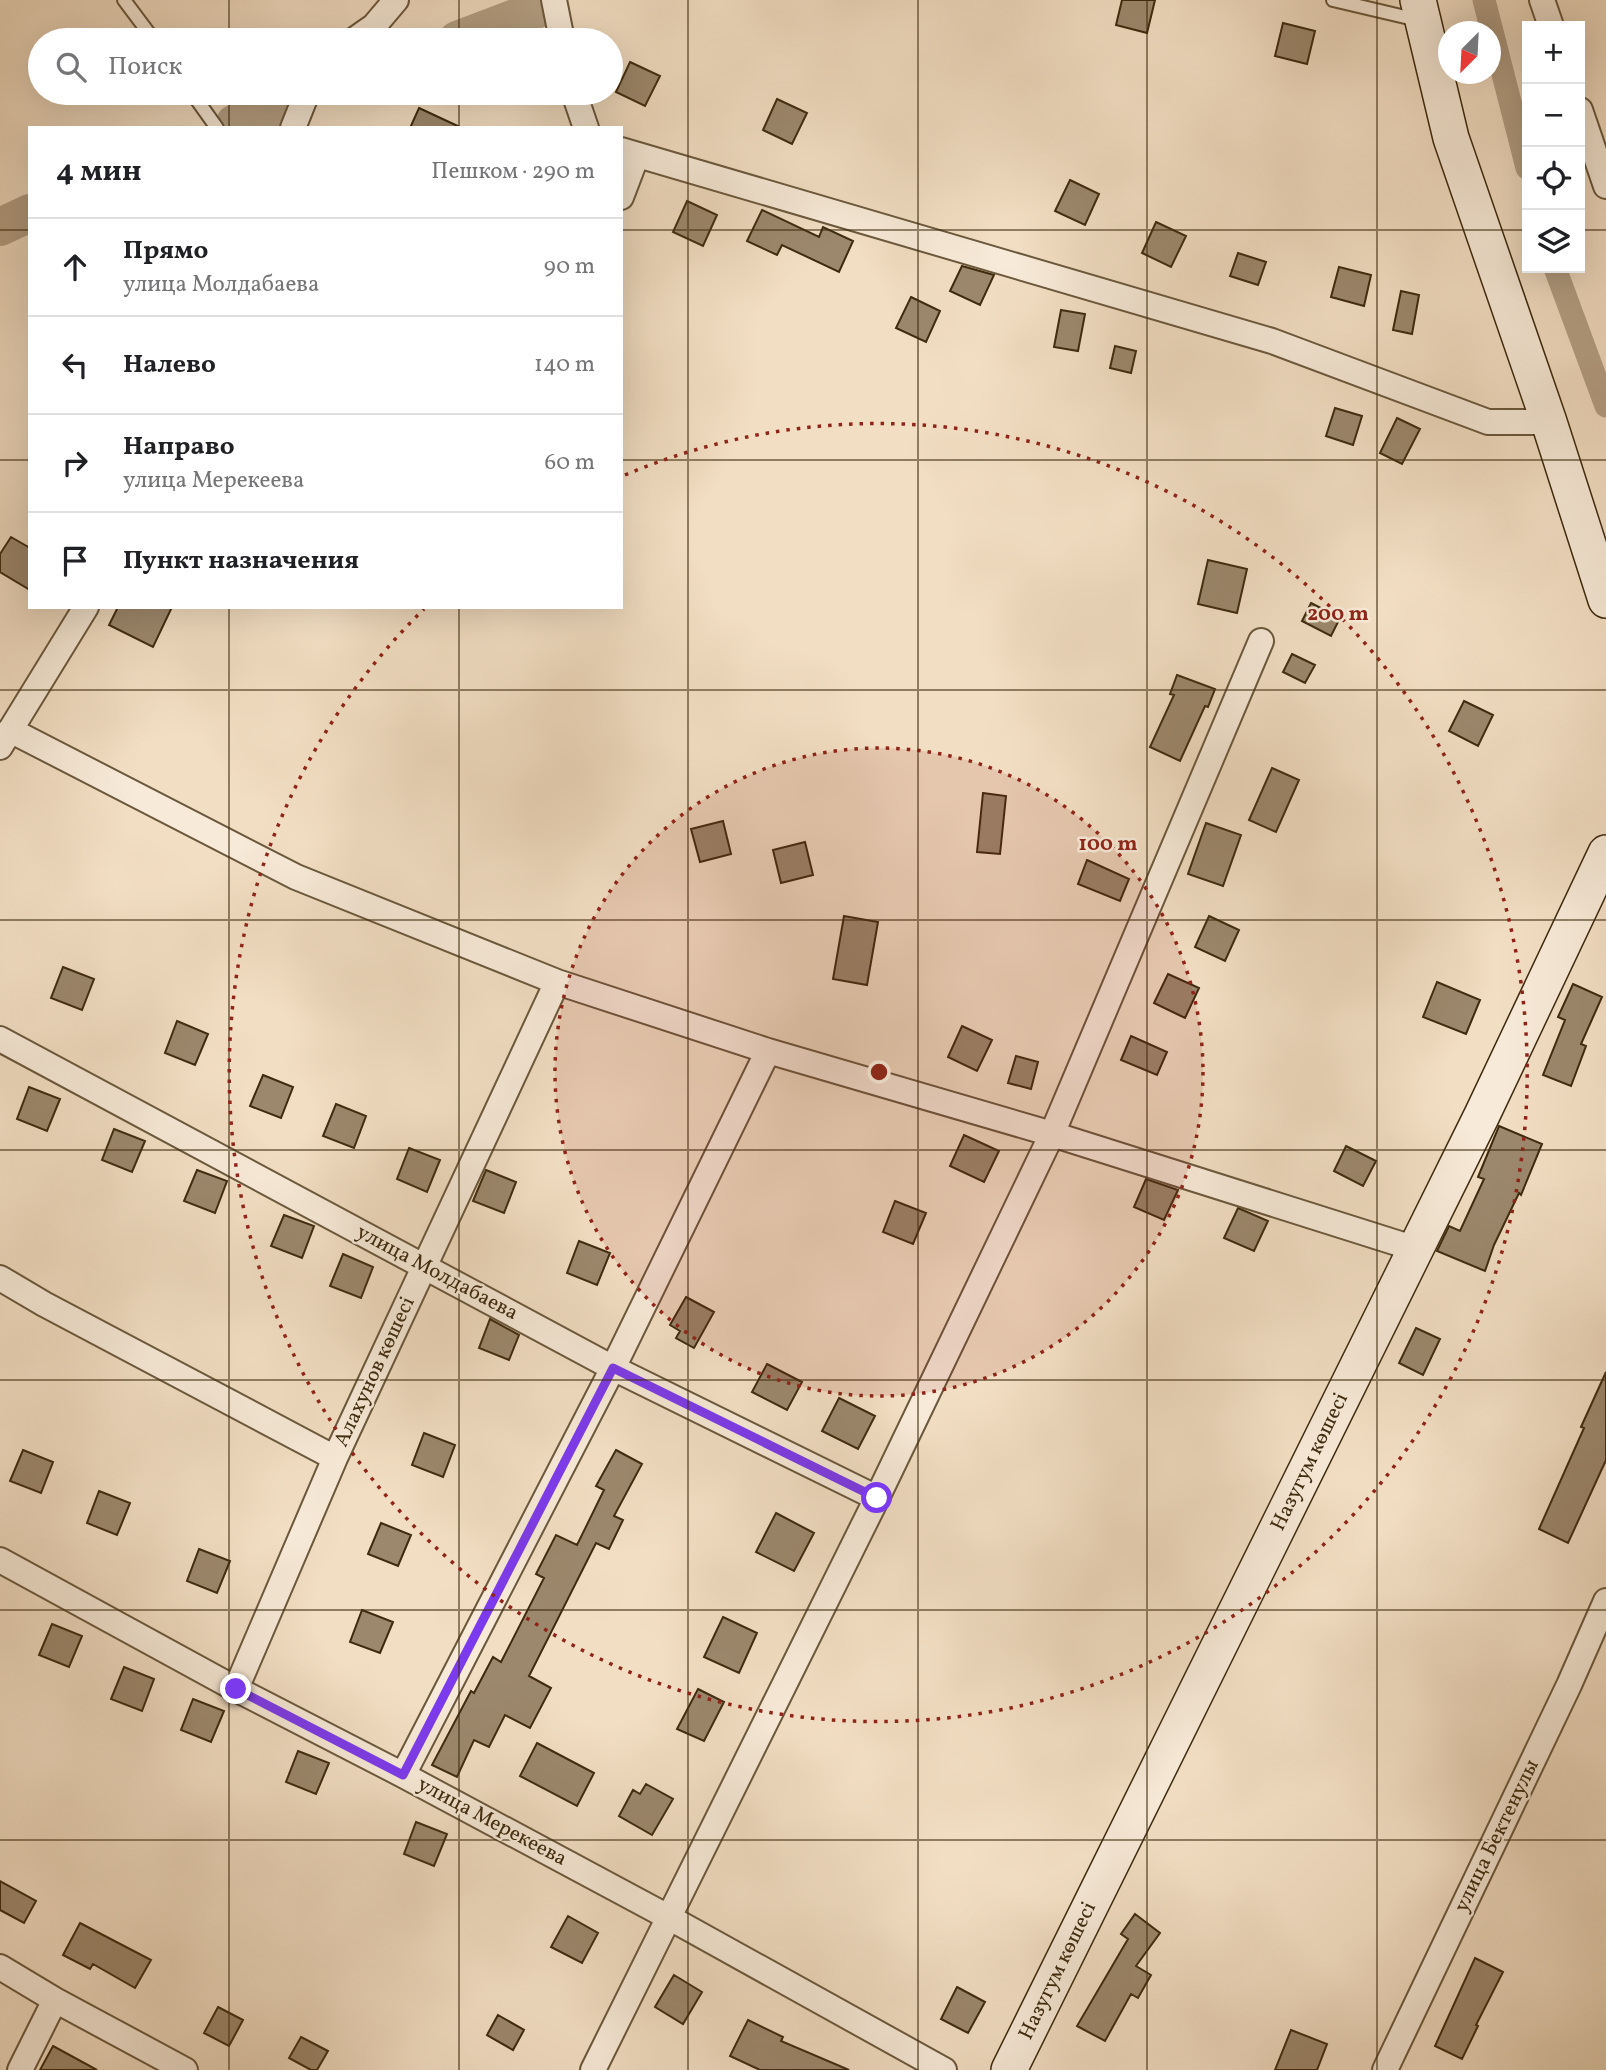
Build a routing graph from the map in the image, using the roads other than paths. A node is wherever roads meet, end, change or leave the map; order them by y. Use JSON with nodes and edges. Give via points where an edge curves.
{"nodes":[{"id":1,"x":124,"y":0,"type":"edge"},
{"id":2,"x":396,"y":0,"type":"edge"},
{"id":3,"x":554,"y":0,"type":"edge"},
{"id":4,"x":1333,"y":0,"type":"edge"},
{"id":5,"x":1542,"y":0,"type":"edge"},
{"id":6,"x":1421,"y":11,"type":"edge"},
{"id":7,"x":1549,"y":21,"type":"edge"},
{"id":8,"x":144,"y":28,"type":"edge"},
{"id":9,"x":371,"y":28,"type":"edge"},
{"id":10,"x":560,"y":28,"type":"edge"},
{"id":11,"x":201,"y":105,"type":"edge"},
{"id":12,"x":302,"y":105,"type":"edge"},
{"id":13,"x":578,"y":105,"type":"edge"},
{"id":14,"x":1585,"y":125,"type":"edge"},
{"id":15,"x":216,"y":126,"type":"edge"},
{"id":16,"x":294,"y":126,"type":"edge"},
{"id":17,"x":585,"y":126,"type":"edge"},
{"id":18,"x":629,"y":153,"type":"edge"},
{"id":19,"x":623,"y":186,"type":"edge"},
{"id":20,"x":1606,"y":186,"type":"edge"},
{"id":21,"x":1549,"y":422,"type":"junction"},
{"id":22,"x":1606,"y":600,"type":"edge"},
{"id":23,"x":85,"y":609,"type":"edge"},
{"id":24,"x":1262,"y":641,"type":"dead end"},
{"id":25,"x":5,"y":738,"type":"edge"},
{"id":26,"x":1606,"y":853,"type":"edge"},
{"id":27,"x":557,"y":982,"type":"junction"},
{"id":28,"x":0,"y":1039,"type":"edge"},
{"id":29,"x":768,"y":1051,"type":"junction"},
{"id":30,"x":1052,"y":1135,"type":"junction"},
{"id":31,"x":1416,"y":1249,"type":"junction"},
{"id":32,"x":425,"y":1266,"type":"junction"},
{"id":33,"x":0,"y":1278,"type":"edge"},
{"id":34,"x":613,"y":1368,"type":"junction"},
{"id":35,"x":335,"y":1458,"type":"junction"},
{"id":36,"x":877,"y":1498,"type":"junction"},
{"id":37,"x":0,"y":1560,"type":"edge"},
{"id":38,"x":1606,"y":1601,"type":"edge"},
{"id":39,"x":236,"y":1689,"type":"junction"},
{"id":40,"x":403,"y":1775,"type":"junction"},
{"id":41,"x":670,"y":1918,"type":"junction"},
{"id":42,"x":0,"y":1966,"type":"edge"},
{"id":43,"x":55,"y":2000,"type":"junction"},
{"id":44,"x":20,"y":2070,"type":"edge"},
{"id":45,"x":185,"y":2070,"type":"edge"},
{"id":46,"x":593,"y":2070,"type":"edge"},
{"id":47,"x":944,"y":2070,"type":"edge"},
{"id":48,"x":1009,"y":2070,"type":"edge"},
{"id":49,"x":1385,"y":2070,"type":"edge"}],
"edges":[{"from":1,"to":8,"type":"lane"},
{"from":2,"to":9,"type":"street"},
{"from":3,"to":10,"type":"street"},
{"from":4,"to":6,"type":"lane"},
{"from":5,"to":7,"type":"street"},
{"from":6,"to":21,"type":"street","via":[[1451,138]]},
{"from":11,"to":15,"type":"lane"},
{"from":12,"to":16,"type":"street"},
{"from":13,"to":17,"type":"street"},
{"from":14,"to":20,"type":"street"},
{"from":18,"to":19,"type":"street"},
{"from":18,"to":21,"type":"street","via":[[1272,341],[1488,422]]},
{"from":21,"to":22,"type":"street"},
{"from":23,"to":25,"type":"street"},
{"from":24,"to":30,"type":"street"},
{"from":25,"to":27,"type":"street","via":[[296,877]]},
{"from":26,"to":31,"type":"street","name":"Назугум көшесі"},
{"from":27,"to":29,"type":"street"},
{"from":27,"to":32,"type":"street","name":"Алахунов көшесі"},
{"from":28,"to":32,"type":"street","name":"улица Молдабаева"},
{"from":29,"to":30,"type":"street"},
{"from":29,"to":34,"type":"street"},
{"from":30,"to":31,"type":"street"},
{"from":30,"to":36,"type":"street"},
{"from":31,"to":48,"type":"street","name":"Назугум көшесі"},
{"from":32,"to":34,"type":"street","name":"улица Молдабаева"},
{"from":32,"to":35,"type":"street","name":"Алахунов көшесі"},
{"from":33,"to":35,"type":"street"},
{"from":34,"to":36,"type":"street","name":"улица Молдабаева"},
{"from":34,"to":40,"type":"street"},
{"from":35,"to":39,"type":"street","name":"Алахунов көшесі"},
{"from":36,"to":41,"type":"street"},
{"from":37,"to":39,"type":"street","name":"улица Мерекеева"},
{"from":38,"to":49,"type":"street","name":"улица Бектенулы"},
{"from":39,"to":40,"type":"street","name":"улица Мерекеева"},
{"from":40,"to":41,"type":"street","name":"улица Мерекеева"},
{"from":41,"to":46,"type":"street"},
{"from":41,"to":47,"type":"street","name":"улица Мерекеева"},
{"from":42,"to":43,"type":"street"},
{"from":43,"to":44,"type":"street"},
{"from":43,"to":45,"type":"street"}]}
